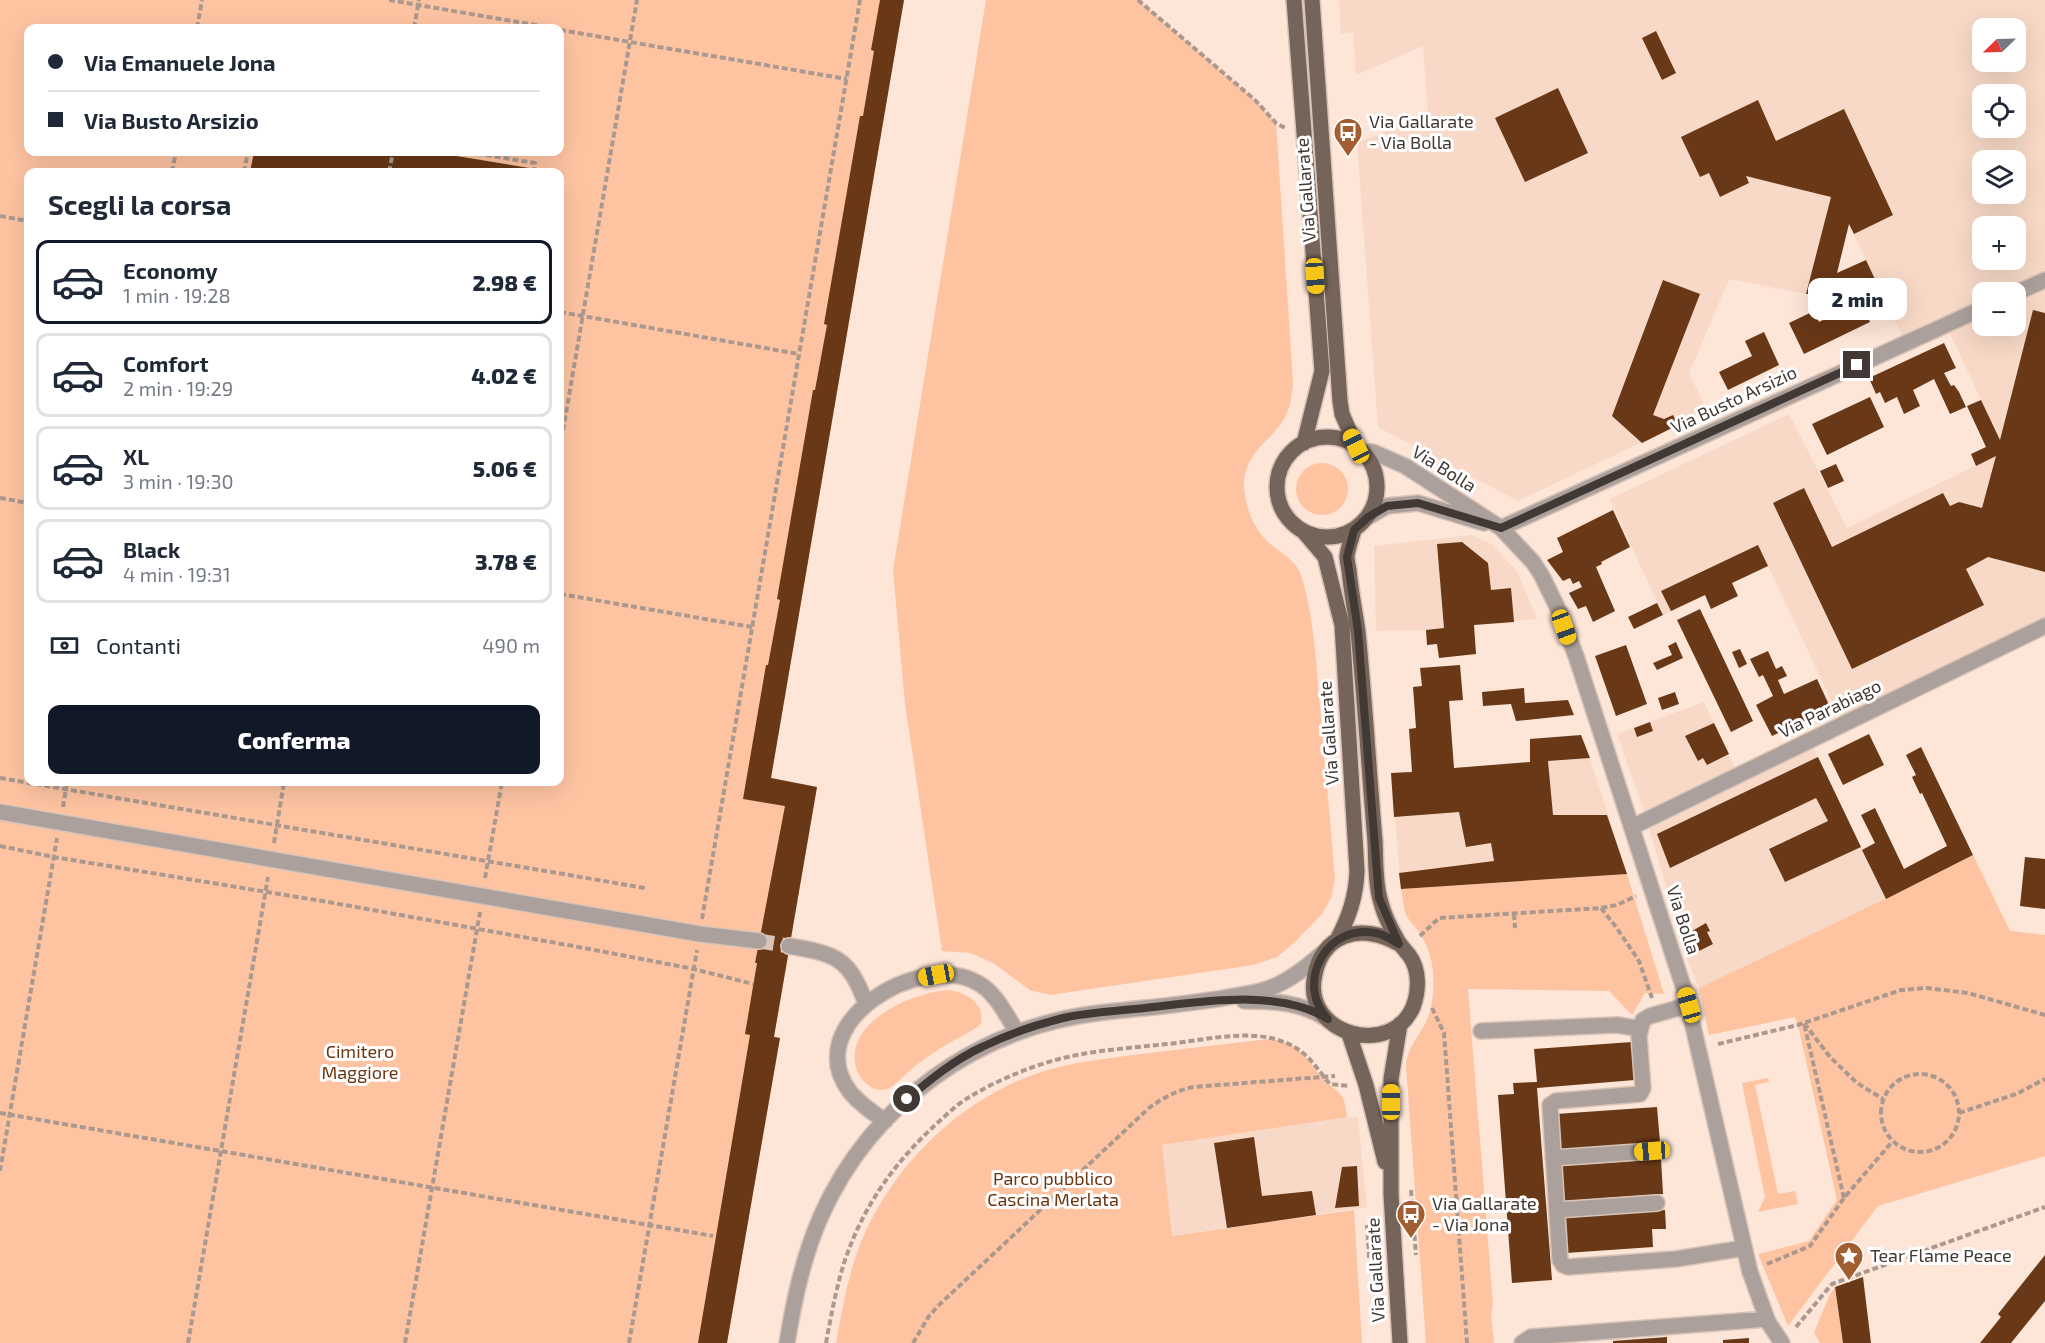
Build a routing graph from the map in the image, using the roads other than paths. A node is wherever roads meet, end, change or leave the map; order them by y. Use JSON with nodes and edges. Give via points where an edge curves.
{"nodes":[{"id":1,"x":1294,"y":0,"type":"edge"},
{"id":2,"x":1312,"y":0,"type":"edge"},
{"id":3,"x":2045,"y":280,"type":"edge"},
{"id":4,"x":2026,"y":289,"type":"edge"},
{"id":5,"x":1972,"y":313,"type":"edge"},
{"id":6,"x":1304,"y":443,"type":"junction"},
{"id":7,"x":1360,"y":449,"type":"junction"},
{"id":8,"x":1368,"y":517,"type":"junction"},
{"id":9,"x":1501,"y":528,"type":"junction"},
{"id":10,"x":1354,"y":530,"type":"junction"},
{"id":11,"x":1303,"y":531,"type":"junction"},
{"id":12,"x":2045,"y":626,"type":"edge"},
{"id":13,"x":0,"y":812,"type":"edge"},
{"id":14,"x":1632,"y":827,"type":"junction"},
{"id":15,"x":1337,"y":940,"type":"junction"},
{"id":16,"x":759,"y":941,"type":"tunnel mouth"},
{"id":17,"x":1399,"y":944,"type":"junction"},
{"id":18,"x":789,"y":946,"type":"tunnel mouth"},
{"id":19,"x":1325,"y":951,"type":"junction"},
{"id":20,"x":1211,"y":1000,"type":"junction"},
{"id":21,"x":866,"y":1005,"type":"junction"},
{"id":22,"x":1689,"y":1005,"type":"junction"},
{"id":23,"x":1328,"y":1019,"type":"junction"},
{"id":24,"x":1400,"y":1024,"type":"junction"},
{"id":25,"x":1641,"y":1025,"type":"junction"},
{"id":26,"x":1481,"y":1031,"type":"dead end"},
{"id":27,"x":1017,"y":1032,"type":"junction"},
{"id":28,"x":1349,"y":1034,"type":"junction"},
{"id":29,"x":885,"y":1121,"type":"junction"},
{"id":30,"x":1652,"y":1151,"type":"dead end"},
{"id":31,"x":1553,"y":1158,"type":"junction"},
{"id":32,"x":1392,"y":1194,"type":"junction"},
{"id":33,"x":1657,"y":1203,"type":"dead end"},
{"id":34,"x":1557,"y":1210,"type":"junction"},
{"id":35,"x":1744,"y":1248,"type":"junction"},
{"id":36,"x":1767,"y":1319,"type":"junction"},
{"id":37,"x":787,"y":1343,"type":"edge"},
{"id":38,"x":1400,"y":1343,"type":"edge"},
{"id":39,"x":1522,"y":1343,"type":"edge"},
{"id":40,"x":1782,"y":1343,"type":"edge"}],
"edges":[{"from":1,"to":6,"type":"main road","name":"Via Gallarate","via":[[1322,371]]},
{"from":2,"to":7,"type":"main road","name":"Via Gallarate","via":[[1340,401],[1342,414]]},
{"from":3,"to":4,"type":"street"},
{"from":5,"to":9,"type":"street","name":"Via Busto Arsizio"},
{"from":6,"to":7,"type":"main road","via":[[1330,437]]},
{"from":6,"to":11,"type":"main road","name":"Via Gallarate","via":[[1284,461],[1277,486],[1284,512]]},
{"from":7,"to":8,"type":"main road","name":"Via Gallarate","via":[[1373,466],[1377,482],[1376,499]]},
{"from":7,"to":9,"type":"street","name":"Via Bolla","via":[[1405,466]]},
{"from":8,"to":9,"type":"street","name":"Via Bolla","via":[[1387,506],[1418,503]]},
{"from":8,"to":10,"type":"main road"},
{"from":9,"to":14,"type":"street","name":"Via Bolla","via":[[1533,562],[1558,611]]},
{"from":10,"to":11,"type":"main road","via":[[1329,537]]},
{"from":10,"to":17,"type":"main road","name":"Via Gallarate","via":[[1347,557],[1358,631],[1379,898]]},
{"from":11,"to":15,"type":"main road","name":"Via Gallarate","via":[[1325,557],[1342,625],[1357,871],[1354,899]]},
{"from":12,"to":14,"type":"street","name":"Via Parabiago"},
{"from":13,"to":16,"type":"street","via":[[699,934]]},
{"from":14,"to":22,"type":"street","name":"Via Bolla"},
{"from":15,"to":17,"type":"main road","name":"Via Gallarate","via":[[1352,933],[1368,932],[1385,935]]},
{"from":15,"to":19,"type":"main road","name":"Via Gallarate"},
{"from":17,"to":24,"type":"main road","name":"Via Gallarate","via":[[1411,957],[1418,992],[1412,1010]]},
{"from":18,"to":21,"type":"street","via":[[823,952],[842,962],[857,979]]},
{"from":19,"to":20,"type":"street","via":[[1278,985]]},
{"from":19,"to":23,"type":"main road","name":"Via Gallarate","via":[[1313,982],[1315,998]]},
{"from":20,"to":23,"type":"street","via":[[1282,1002]]},
{"from":20,"to":27,"type":"street","via":[[1076,1016]]},
{"from":21,"to":27,"type":"street","via":[[918,978],[950,974],[966,977],[989,991]]},
{"from":21,"to":29,"type":"street","via":[[843,1030],[838,1045],[839,1070],[861,1104]]},
{"from":22,"to":25,"type":"street","via":[[1646,1018]]},
{"from":22,"to":35,"type":"street","name":"Via Bolla"},
{"from":23,"to":28,"type":"main road","name":"Via Gallarate"},
{"from":24,"to":28,"type":"main road","via":[[1367,1037]]},
{"from":24,"to":32,"type":"main road","name":"Via Gallarate","via":[[1391,1079]]},
{"from":25,"to":26,"type":"street"},
{"from":25,"to":31,"type":"street","via":[[1642,1092],[1553,1102]]},
{"from":27,"to":29,"type":"street","via":[[980,1048],[932,1078]]},
{"from":28,"to":32,"type":"main road","name":"Via Gallarate","via":[[1366,1085]]},
{"from":29,"to":37,"type":"street","via":[[853,1161],[822,1215],[800,1279]]},
{"from":30,"to":31,"type":"street"},
{"from":31,"to":34,"type":"street"},
{"from":32,"to":38,"type":"main road","name":"Via Gallarate"},
{"from":33,"to":34,"type":"street"},
{"from":34,"to":35,"type":"street","via":[[1560,1260],[1565,1266],[1659,1261]]},
{"from":35,"to":36,"type":"street","name":"Via Bolla"},
{"from":36,"to":39,"type":"street","via":[[1531,1337]]},
{"from":36,"to":40,"type":"street","name":"Via Bolla"}]}
